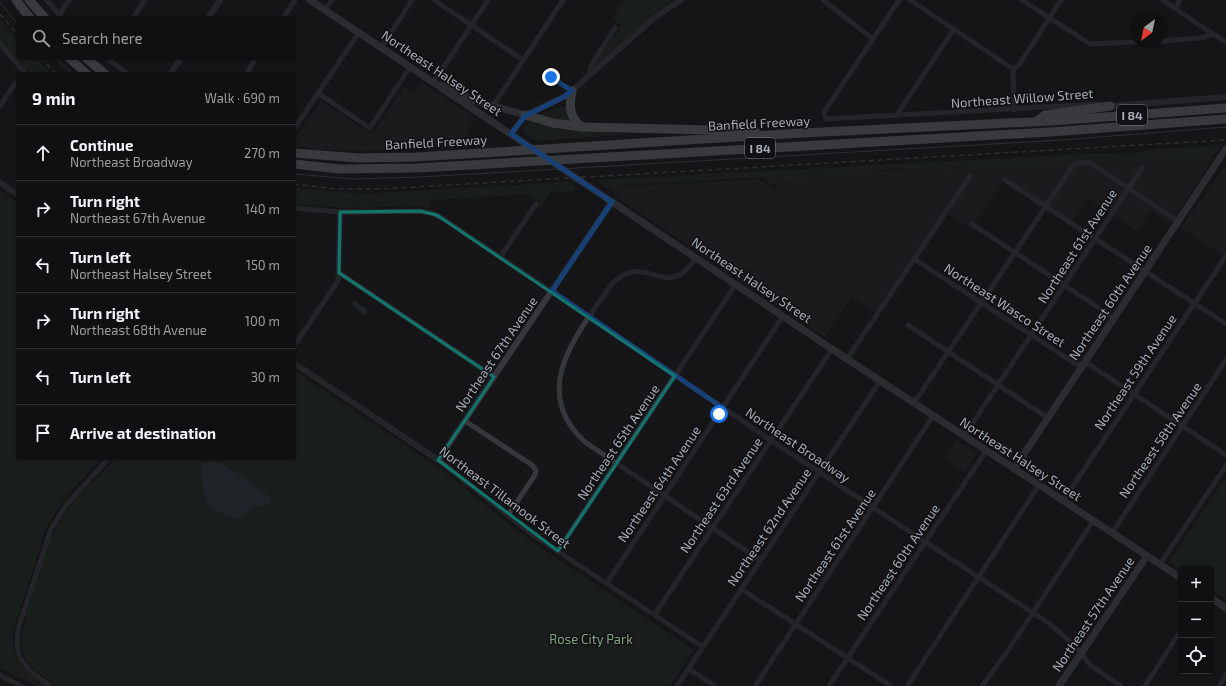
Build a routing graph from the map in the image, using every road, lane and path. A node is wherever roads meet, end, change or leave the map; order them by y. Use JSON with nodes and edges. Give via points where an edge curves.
{"nodes":[{"id":1,"x":16,"y":0,"type":"edge"},
{"id":2,"x":29,"y":0,"type":"edge"},
{"id":3,"x":47,"y":0,"type":"edge"},
{"id":4,"x":69,"y":0,"type":"edge"},
{"id":5,"x":145,"y":0,"type":"edge"},
{"id":6,"x":220,"y":0,"type":"edge"},
{"id":7,"x":295,"y":0,"type":"edge"},
{"id":8,"x":310,"y":0,"type":"edge"},
{"id":9,"x":332,"y":0,"type":"edge"},
{"id":10,"x":412,"y":0,"type":"edge"},
{"id":11,"x":434,"y":0,"type":"edge"},
{"id":12,"x":488,"y":0,"type":"edge"},
{"id":13,"x":563,"y":0,"type":"edge"},
{"id":14,"x":681,"y":0,"type":"edge"},
{"id":15,"x":823,"y":0,"type":"edge"},
{"id":16,"x":899,"y":0,"type":"edge"},
{"id":17,"x":910,"y":0,"type":"edge"},
{"id":18,"x":1022,"y":0,"type":"edge"},
{"id":19,"x":1061,"y":0,"type":"edge"},
{"id":20,"x":1163,"y":0,"type":"edge"},
{"id":21,"x":1180,"y":0,"type":"edge"},
{"id":22,"x":1175,"y":8,"type":"junction"},
{"id":23,"x":325,"y":10,"type":"junction"},
{"id":24,"x":28,"y":16,"type":"edge"},
{"id":25,"x":43,"y":16,"type":"edge"},
{"id":26,"x":60,"y":16,"type":"edge"},
{"id":27,"x":61,"y":16,"type":"edge"},
{"id":28,"x":134,"y":16,"type":"edge"},
{"id":29,"x":209,"y":16,"type":"edge"},
{"id":30,"x":284,"y":16,"type":"edge"},
{"id":31,"x":1049,"y":18,"type":"junction"},
{"id":32,"x":471,"y":25,"type":"junction"},
{"id":33,"x":615,"y":28,"type":"dead end"},
{"id":34,"x":954,"y":29,"type":"junction"},
{"id":35,"x":359,"y":32,"type":"junction"},
{"id":36,"x":1211,"y":34,"type":"junction"},
{"id":37,"x":873,"y":38,"type":"junction"},
{"id":38,"x":1166,"y":41,"type":"edge"},
{"id":39,"x":1225,"y":41,"type":"edge"},
{"id":40,"x":1130,"y":42,"type":"edge"},
{"id":41,"x":0,"y":44,"type":"edge"},
{"id":42,"x":382,"y":47,"type":"junction"},
{"id":43,"x":71,"y":60,"type":"edge"},
{"id":44,"x":88,"y":60,"type":"edge"},
{"id":45,"x":109,"y":60,"type":"edge"},
{"id":46,"x":180,"y":60,"type":"edge"},
{"id":47,"x":255,"y":60,"type":"edge"},
{"id":48,"x":523,"y":60,"type":"junction"},
{"id":49,"x":410,"y":66,"type":"junction"},
{"id":50,"x":1013,"y":69,"type":"junction"},
{"id":51,"x":23,"y":72,"type":"edge"},
{"id":52,"x":85,"y":72,"type":"edge"},
{"id":53,"x":103,"y":72,"type":"edge"},
{"id":54,"x":125,"y":72,"type":"edge"},
{"id":55,"x":171,"y":72,"type":"edge"},
{"id":56,"x":247,"y":72,"type":"edge"},
{"id":57,"x":589,"y":75,"type":"junction"},
{"id":58,"x":551,"y":77,"type":"dead end"},
{"id":59,"x":16,"y":82,"type":"edge"},
{"id":60,"x":433,"y":83,"type":"junction"},
{"id":61,"x":572,"y":91,"type":"junction"},
{"id":62,"x":318,"y":93,"type":"junction"},
{"id":63,"x":1226,"y":98,"type":"edge"},
{"id":64,"x":0,"y":106,"type":"edge"},
{"id":65,"x":493,"y":106,"type":"junction"},
{"id":66,"x":1110,"y":106,"type":"junction"},
{"id":67,"x":1226,"y":108,"type":"edge"},
{"id":68,"x":1014,"y":110,"type":"junction"},
{"id":69,"x":525,"y":116,"type":"junction"},
{"id":70,"x":896,"y":116,"type":"junction"},
{"id":71,"x":1226,"y":119,"type":"edge"},
{"id":72,"x":1037,"y":121,"type":"junction"},
{"id":73,"x":296,"y":126,"type":"edge"},
{"id":74,"x":582,"y":127,"type":"junction"},
{"id":75,"x":802,"y":133,"type":"junction"},
{"id":76,"x":511,"y":134,"type":"junction"},
{"id":77,"x":1226,"y":149,"type":"edge"},
{"id":78,"x":296,"y":153,"type":"edge"},
{"id":79,"x":296,"y":164,"type":"edge"},
{"id":80,"x":1142,"y":168,"type":"dead end"},
{"id":81,"x":970,"y":176,"type":"dead end"},
{"id":82,"x":1005,"y":180,"type":"dead end"},
{"id":83,"x":0,"y":183,"type":"edge"},
{"id":84,"x":1128,"y":188,"type":"junction"},
{"id":85,"x":16,"y":192,"type":"edge"},
{"id":86,"x":612,"y":202,"type":"junction"},
{"id":87,"x":536,"y":204,"type":"dead end"},
{"id":88,"x":1045,"y":205,"type":"junction"},
{"id":89,"x":296,"y":208,"type":"edge"},
{"id":90,"x":340,"y":212,"type":"junction"},
{"id":91,"x":1178,"y":221,"type":"junction"},
{"id":92,"x":972,"y":224,"type":"dead end"},
{"id":93,"x":1096,"y":238,"type":"junction"},
{"id":94,"x":1014,"y":252,"type":"junction"},
{"id":95,"x":501,"y":256,"type":"junction"},
{"id":96,"x":1226,"y":256,"type":"edge"},
{"id":97,"x":696,"y":257,"type":"junction"},
{"id":98,"x":914,"y":259,"type":"junction"},
{"id":99,"x":1145,"y":271,"type":"junction"},
{"id":100,"x":339,"y":273,"type":"junction"},
{"id":101,"x":736,"y":284,"type":"junction"},
{"id":102,"x":1065,"y":285,"type":"junction"},
{"id":103,"x":552,"y":291,"type":"junction"},
{"id":104,"x":981,"y":302,"type":"junction"},
{"id":105,"x":1194,"y":303,"type":"junction"},
{"id":106,"x":783,"y":316,"type":"junction"},
{"id":107,"x":589,"y":317,"type":"junction"},
{"id":108,"x":1114,"y":318,"type":"junction"},
{"id":109,"x":1226,"y":324,"type":"edge"},
{"id":110,"x":908,"y":325,"type":"dead end"},
{"id":111,"x":1031,"y":335,"type":"junction"},
{"id":112,"x":296,"y":343,"type":"edge"},
{"id":113,"x":832,"y":349,"type":"junction"},
{"id":114,"x":948,"y":352,"type":"junction"},
{"id":115,"x":847,"y":359,"type":"junction"},
{"id":116,"x":1226,"y":360,"type":"edge"},
{"id":117,"x":296,"y":364,"type":"edge"},
{"id":118,"x":1083,"y":365,"type":"junction"},
{"id":119,"x":675,"y":376,"type":"junction"},
{"id":120,"x":494,"y":377,"type":"junction"},
{"id":121,"x":880,"y":381,"type":"junction"},
{"id":122,"x":998,"y":385,"type":"junction"},
{"id":123,"x":1134,"y":394,"type":"junction"},
{"id":124,"x":914,"y":403,"type":"junction"},
{"id":125,"x":723,"y":408,"type":"junction"},
{"id":126,"x":934,"y":416,"type":"junction"},
{"id":127,"x":1048,"y":418,"type":"junction"},
{"id":128,"x":465,"y":421,"type":"junction"},
{"id":129,"x":1183,"y":426,"type":"junction"},
{"id":130,"x":964,"y":436,"type":"junction"},
{"id":131,"x":771,"y":440,"type":"junction"},
{"id":132,"x":986,"y":451,"type":"junction"},
{"id":133,"x":1226,"y":455,"type":"edge"},
{"id":134,"x":107,"y":460,"type":"edge"},
{"id":135,"x":438,"y":460,"type":"junction"},
{"id":136,"x":617,"y":464,"type":"junction"},
{"id":137,"x":1226,"y":466,"type":"edge"},
{"id":138,"x":1014,"y":469,"type":"junction"},
{"id":139,"x":819,"y":472,"type":"junction"},
{"id":140,"x":1039,"y":485,"type":"junction"},
{"id":141,"x":665,"y":496,"type":"junction"},
{"id":142,"x":1063,"y":501,"type":"junction"},
{"id":143,"x":873,"y":508,"type":"junction"},
{"id":144,"x":508,"y":515,"type":"junction"},
{"id":145,"x":1093,"y":521,"type":"junction"},
{"id":146,"x":712,"y":528,"type":"junction"},
{"id":147,"x":1112,"y":533,"type":"junction"},
{"id":148,"x":926,"y":542,"type":"junction"},
{"id":149,"x":558,"y":551,"type":"junction"},
{"id":150,"x":1147,"y":556,"type":"junction"},
{"id":151,"x":760,"y":560,"type":"junction"},
{"id":152,"x":1160,"y":564,"type":"junction"},
{"id":153,"x":1178,"y":576,"type":"edge"},
{"id":154,"x":980,"y":577,"type":"junction"},
{"id":155,"x":607,"y":583,"type":"junction"},
{"id":156,"x":741,"y":589,"type":"junction"},
{"id":157,"x":1214,"y":600,"type":"edge"},
{"id":158,"x":1226,"y":608,"type":"edge"},
{"id":159,"x":1033,"y":612,"type":"junction"},
{"id":160,"x":655,"y":614,"type":"junction"},
{"id":161,"x":796,"y":624,"type":"junction"},
{"id":162,"x":1178,"y":635,"type":"edge"},
{"id":163,"x":703,"y":647,"type":"junction"},
{"id":164,"x":1081,"y":653,"type":"junction"},
{"id":165,"x":848,"y":659,"type":"junction"},
{"id":166,"x":688,"y":669,"type":"junction"},
{"id":167,"x":1226,"y":675,"type":"edge"},
{"id":168,"x":1,"y":678,"type":"edge"},
{"id":169,"x":21,"y":686,"type":"edge"},
{"id":170,"x":50,"y":686,"type":"edge"},
{"id":171,"x":677,"y":686,"type":"edge"},
{"id":172,"x":715,"y":686,"type":"edge"},
{"id":173,"x":755,"y":686,"type":"edge"},
{"id":174,"x":830,"y":686,"type":"edge"},
{"id":175,"x":891,"y":686,"type":"edge"},
{"id":176,"x":907,"y":686,"type":"edge"},
{"id":177,"x":982,"y":686,"type":"edge"},
{"id":178,"x":1059,"y":686,"type":"edge"},
{"id":179,"x":1121,"y":686,"type":"edge"},
{"id":180,"x":1144,"y":686,"type":"edge"},
{"id":181,"x":1219,"y":686,"type":"edge"}],
"edges":[{"from":1,"to":24,"type":"highway"},
{"from":2,"to":25,"type":"highway"},
{"from":3,"to":26,"type":"street"},
{"from":4,"to":27,"type":"street"},
{"from":5,"to":28,"type":"street"},
{"from":6,"to":29,"type":"street"},
{"from":7,"to":30,"type":"street"},
{"from":8,"to":23,"type":"main road","name":"Northeast Halsey Street"},
{"from":9,"to":23,"type":"street"},
{"from":10,"to":42,"type":"street"},
{"from":11,"to":32,"type":"street"},
{"from":12,"to":32,"type":"street"},
{"from":13,"to":48,"type":"street"},
{"from":14,"to":57,"type":"street","via":[[655,17]]},
{"from":15,"to":37,"type":"street"},
{"from":16,"to":37,"type":"street"},
{"from":17,"to":34,"type":"street"},
{"from":18,"to":31,"type":"street"},
{"from":19,"to":31,"type":"street"},
{"from":20,"to":22,"type":"street"},
{"from":21,"to":22,"type":"street"},
{"from":22,"to":36,"type":"street"},
{"from":23,"to":35,"type":"main road","name":"Northeast Halsey Street"},
{"from":31,"to":40,"type":"street","via":[[1090,44]]},
{"from":31,"to":50,"type":"street","via":[[1019,65]]},
{"from":32,"to":48,"type":"street"},
{"from":32,"to":60,"type":"street"},
{"from":33,"to":57,"type":"street","via":[[592,64]]},
{"from":34,"to":50,"type":"street"},
{"from":34,"to":70,"type":"street"},
{"from":35,"to":42,"type":"main road","name":"Northeast Halsey Street"},
{"from":35,"to":62,"type":"street"},
{"from":36,"to":38,"type":"street","via":[[1200,38]]},
{"from":36,"to":39,"type":"street"},
{"from":37,"to":70,"type":"street","name":"Northeast Willow Street","via":[[824,112],[825,117],[830,120]]},
{"from":41,"to":51,"type":"street"},
{"from":42,"to":49,"type":"main road","name":"Northeast Halsey Street"},
{"from":43,"to":52,"type":"highway"},
{"from":44,"to":53,"type":"highway"},
{"from":45,"to":54,"type":"street"},
{"from":46,"to":55,"type":"street"},
{"from":47,"to":56,"type":"street"},
{"from":48,"to":65,"type":"street"},
{"from":49,"to":60,"type":"main road","name":"Northeast Halsey Street"},
{"from":49,"to":62,"type":"street","via":[[370,128]]},
{"from":50,"to":68,"type":"street"},
{"from":57,"to":61,"type":"street"},
{"from":58,"to":61,"type":"street"},
{"from":59,"to":64,"type":"street"},
{"from":60,"to":65,"type":"main road"},
{"from":60,"to":76,"type":"main road","name":"Northeast Halsey Street"},
{"from":61,"to":69,"type":"street"},
{"from":61,"to":74,"type":"highway","via":[[572,117]]},
{"from":62,"to":73,"type":"street"},
{"from":63,"to":66,"type":"street","name":"Northeast Willow Street"},
{"from":65,"to":69,"type":"main road"},
{"from":66,"to":68,"type":"street","name":"Northeast Willow Street","via":[[1065,105]]},
{"from":66,"to":72,"type":"highway","via":[[1045,115]]},
{"from":67,"to":72,"type":"highway","name":"Banfield Freeway","number":"I 84"},
{"from":68,"to":70,"type":"street","name":"Northeast Willow Street"},
{"from":69,"to":74,"type":"highway"},
{"from":69,"to":76,"type":"street"},
{"from":71,"to":79,"type":"highway","name":"Banfield Freeway","number":"I 84","via":[[1050,132],[417,168],[339,169]]},
{"from":72,"to":75,"type":"highway","name":"Banfield Freeway","number":"I 84"},
{"from":74,"to":75,"type":"highway","via":[[779,130]]},
{"from":75,"to":78,"type":"highway","name":"Banfield Freeway","number":"I 84","via":[[397,158],[340,158]]},
{"from":76,"to":86,"type":"main road","name":"Northeast Halsey Street"},
{"from":77,"to":91,"type":"main road","name":"Northeast 60th Avenue"},
{"from":80,"to":84,"type":"street","name":"Northeast 61st Avenue"},
{"from":81,"to":98,"type":"street"},
{"from":82,"to":88,"type":"street"},
{"from":83,"to":85,"type":"street"},
{"from":84,"to":88,"type":"street","via":[[1088,162],[1074,164]]},
{"from":84,"to":91,"type":"street"},
{"from":84,"to":93,"type":"street","name":"Northeast 61st Avenue"},
{"from":86,"to":97,"type":"main road","name":"Northeast Halsey Street"},
{"from":86,"to":103,"type":"street","name":"Northeast 67th Avenue"},
{"from":87,"to":95,"type":"street"},
{"from":88,"to":93,"type":"street"},
{"from":88,"to":94,"type":"street"},
{"from":89,"to":90,"type":"street","name":"Northeast Broadway"},
{"from":90,"to":95,"type":"street","name":"Northeast Broadway","via":[[432,213]]},
{"from":90,"to":100,"type":"street"},
{"from":91,"to":99,"type":"main road","name":"Northeast 60th Avenue"},
{"from":92,"to":94,"type":"street"},
{"from":93,"to":99,"type":"street"},
{"from":93,"to":102,"type":"street","name":"Northeast 61st Avenue"},
{"from":94,"to":102,"type":"street"},
{"from":94,"to":104,"type":"street"},
{"from":95,"to":103,"type":"street","name":"Northeast Broadway"},
{"from":96,"to":105,"type":"street","name":"Northeast 59th Avenue"},
{"from":97,"to":101,"type":"main road","name":"Northeast Halsey Street"},
{"from":97,"to":107,"type":"street","via":[[686,271],[676,276],[637,271],[624,274],[611,284]]},
{"from":98,"to":104,"type":"street","name":"Northeast Wasco Street"},
{"from":98,"to":115,"type":"street"},
{"from":99,"to":105,"type":"street"},
{"from":99,"to":108,"type":"main road","name":"Northeast 60th Avenue"},
{"from":100,"to":112,"type":"street","via":[[338,281]]},
{"from":100,"to":120,"type":"street"},
{"from":101,"to":106,"type":"main road","name":"Northeast Halsey Street"},
{"from":101,"to":119,"type":"street","name":"Northeast 65th Avenue"},
{"from":102,"to":108,"type":"street"},
{"from":102,"to":111,"type":"street","name":"Northeast 61st Avenue"},
{"from":103,"to":107,"type":"street","name":"Northeast Broadway"},
{"from":103,"to":120,"type":"street","name":"Northeast 67th Avenue"},
{"from":104,"to":111,"type":"street","name":"Northeast Wasco Street"},
{"from":104,"to":114,"type":"street"},
{"from":105,"to":109,"type":"street"},
{"from":105,"to":123,"type":"street","name":"Northeast 59th Avenue"},
{"from":106,"to":113,"type":"main road","name":"Northeast Halsey Street"},
{"from":106,"to":125,"type":"street","name":"Northeast 64th Avenue"},
{"from":107,"to":119,"type":"street","name":"Northeast Broadway"},
{"from":107,"to":136,"type":"street","via":[[565,357],[559,380],[560,399],[575,432],[591,447]]},
{"from":108,"to":118,"type":"main road","name":"Northeast 60th Avenue"},
{"from":110,"to":114,"type":"street"},
{"from":111,"to":118,"type":"street","name":"Northeast Wasco Street","via":[[1076,364]]},
{"from":111,"to":122,"type":"street","name":"Northeast 61st Avenue"},
{"from":113,"to":115,"type":"main road","name":"Northeast Halsey Street"},
{"from":113,"to":131,"type":"street","name":"Northeast 63rd Avenue"},
{"from":114,"to":122,"type":"street"},
{"from":114,"to":124,"type":"street"},
{"from":115,"to":121,"type":"main road","name":"Northeast Halsey Street"},
{"from":116,"to":129,"type":"street","name":"Northeast 58th Avenue"},
{"from":117,"to":135,"type":"street","name":"Northeast Tillamook Street"},
{"from":118,"to":123,"type":"street","name":"Northeast Wasco Street","via":[[1090,365]]},
{"from":118,"to":127,"type":"main road","name":"Northeast 60th Avenue"},
{"from":119,"to":125,"type":"street","name":"Northeast Broadway"},
{"from":119,"to":136,"type":"street","name":"Northeast 65th Avenue"},
{"from":120,"to":128,"type":"street","name":"Northeast 67th Avenue"},
{"from":121,"to":124,"type":"main road","name":"Northeast Halsey Street"},
{"from":121,"to":139,"type":"street","name":"Northeast 62nd Avenue"},
{"from":122,"to":127,"type":"street"},
{"from":122,"to":130,"type":"street","name":"Northeast 61st Avenue"},
{"from":123,"to":129,"type":"street","name":"Northeast Wasco Street"},
{"from":123,"to":142,"type":"street","name":"Northeast 59th Avenue"},
{"from":124,"to":126,"type":"main road","name":"Northeast Halsey Street"},
{"from":125,"to":131,"type":"street","name":"Northeast Broadway"},
{"from":125,"to":141,"type":"street","name":"Northeast 64th Avenue"},
{"from":126,"to":130,"type":"main road","name":"Northeast Halsey Street"},
{"from":126,"to":143,"type":"street","name":"Northeast 61st Avenue"},
{"from":127,"to":138,"type":"main road","name":"Northeast 60th Avenue"},
{"from":128,"to":135,"type":"street","name":"Northeast 67th Avenue"},
{"from":128,"to":144,"type":"street","via":[[536,470]]},
{"from":129,"to":133,"type":"street","name":"Northeast Wasco Street"},
{"from":129,"to":147,"type":"street","name":"Northeast 58th Avenue"},
{"from":130,"to":132,"type":"main road","name":"Northeast Halsey Street"},
{"from":131,"to":139,"type":"street","name":"Northeast Broadway"},
{"from":131,"to":146,"type":"street","name":"Northeast 63rd Avenue"},
{"from":132,"to":138,"type":"main road","name":"Northeast Halsey Street"},
{"from":132,"to":148,"type":"street","name":"Northeast 60th Avenue"},
{"from":134,"to":170,"type":"street","via":[[67,504],[51,529],[18,629],[17,647],[20,658],[29,670]]},
{"from":135,"to":144,"type":"street","name":"Northeast Tillamook Street"},
{"from":136,"to":141,"type":"street"},
{"from":136,"to":149,"type":"street","name":"Northeast 65th Avenue"},
{"from":137,"to":152,"type":"street"},
{"from":138,"to":140,"type":"main road","name":"Northeast Halsey Street"},
{"from":139,"to":143,"type":"street","name":"Northeast Broadway"},
{"from":139,"to":151,"type":"street","name":"Northeast 62nd Avenue"},
{"from":140,"to":142,"type":"main road","name":"Northeast Halsey Street"},
{"from":140,"to":154,"type":"street"},
{"from":141,"to":146,"type":"street"},
{"from":141,"to":155,"type":"street","name":"Northeast 64th Avenue"},
{"from":142,"to":145,"type":"main road","name":"Northeast Halsey Street"},
{"from":143,"to":148,"type":"street","name":"Northeast Broadway"},
{"from":143,"to":161,"type":"street","name":"Northeast 61st Avenue"},
{"from":144,"to":149,"type":"street","name":"Northeast Tillamook Street"},
{"from":145,"to":147,"type":"main road","name":"Northeast Halsey Street"},
{"from":145,"to":159,"type":"street"},
{"from":146,"to":151,"type":"street"},
{"from":146,"to":160,"type":"street","name":"Northeast 63rd Avenue"},
{"from":147,"to":150,"type":"main road","name":"Northeast Halsey Street"},
{"from":148,"to":154,"type":"street","name":"Northeast Broadway"},
{"from":148,"to":165,"type":"street","name":"Northeast 60th Avenue"},
{"from":149,"to":155,"type":"street","name":"Northeast Tillamook Street"},
{"from":150,"to":152,"type":"main road","name":"Northeast Halsey Street"},
{"from":150,"to":164,"type":"main road","name":"Northeast 57th Avenue"},
{"from":151,"to":156,"type":"street","name":"Northeast 62nd Avenue"},
{"from":152,"to":153,"type":"main road","name":"Northeast Halsey Street"},
{"from":154,"to":159,"type":"street","name":"Northeast Broadway"},
{"from":154,"to":176,"type":"street"},
{"from":155,"to":160,"type":"street","name":"Northeast Tillamook Street"},
{"from":156,"to":161,"type":"street"},
{"from":156,"to":163,"type":"street","name":"Northeast 62nd Avenue"},
{"from":157,"to":158,"type":"main road"},
{"from":159,"to":164,"type":"street","name":"Northeast Broadway","via":[[1059,630]]},
{"from":159,"to":177,"type":"street"},
{"from":160,"to":163,"type":"street","name":"Northeast Tillamook Street"},
{"from":161,"to":165,"type":"street"},
{"from":161,"to":173,"type":"street","name":"Northeast 61st Avenue"},
{"from":162,"to":180,"type":"street"},
{"from":163,"to":166,"type":"street","name":"Northeast 62nd Avenue"},
{"from":164,"to":178,"type":"main road","name":"Northeast 57th Avenue"},
{"from":164,"to":179,"type":"street","name":"Northeast Broadway","via":[[1090,665]]},
{"from":165,"to":174,"type":"street","name":"Northeast 60th Avenue"},
{"from":165,"to":175,"type":"street"},
{"from":166,"to":171,"type":"street","name":"Northeast 62nd Avenue"},
{"from":166,"to":172,"type":"street"},
{"from":167,"to":181,"type":"street"},
{"from":168,"to":169,"type":"street"}]}
